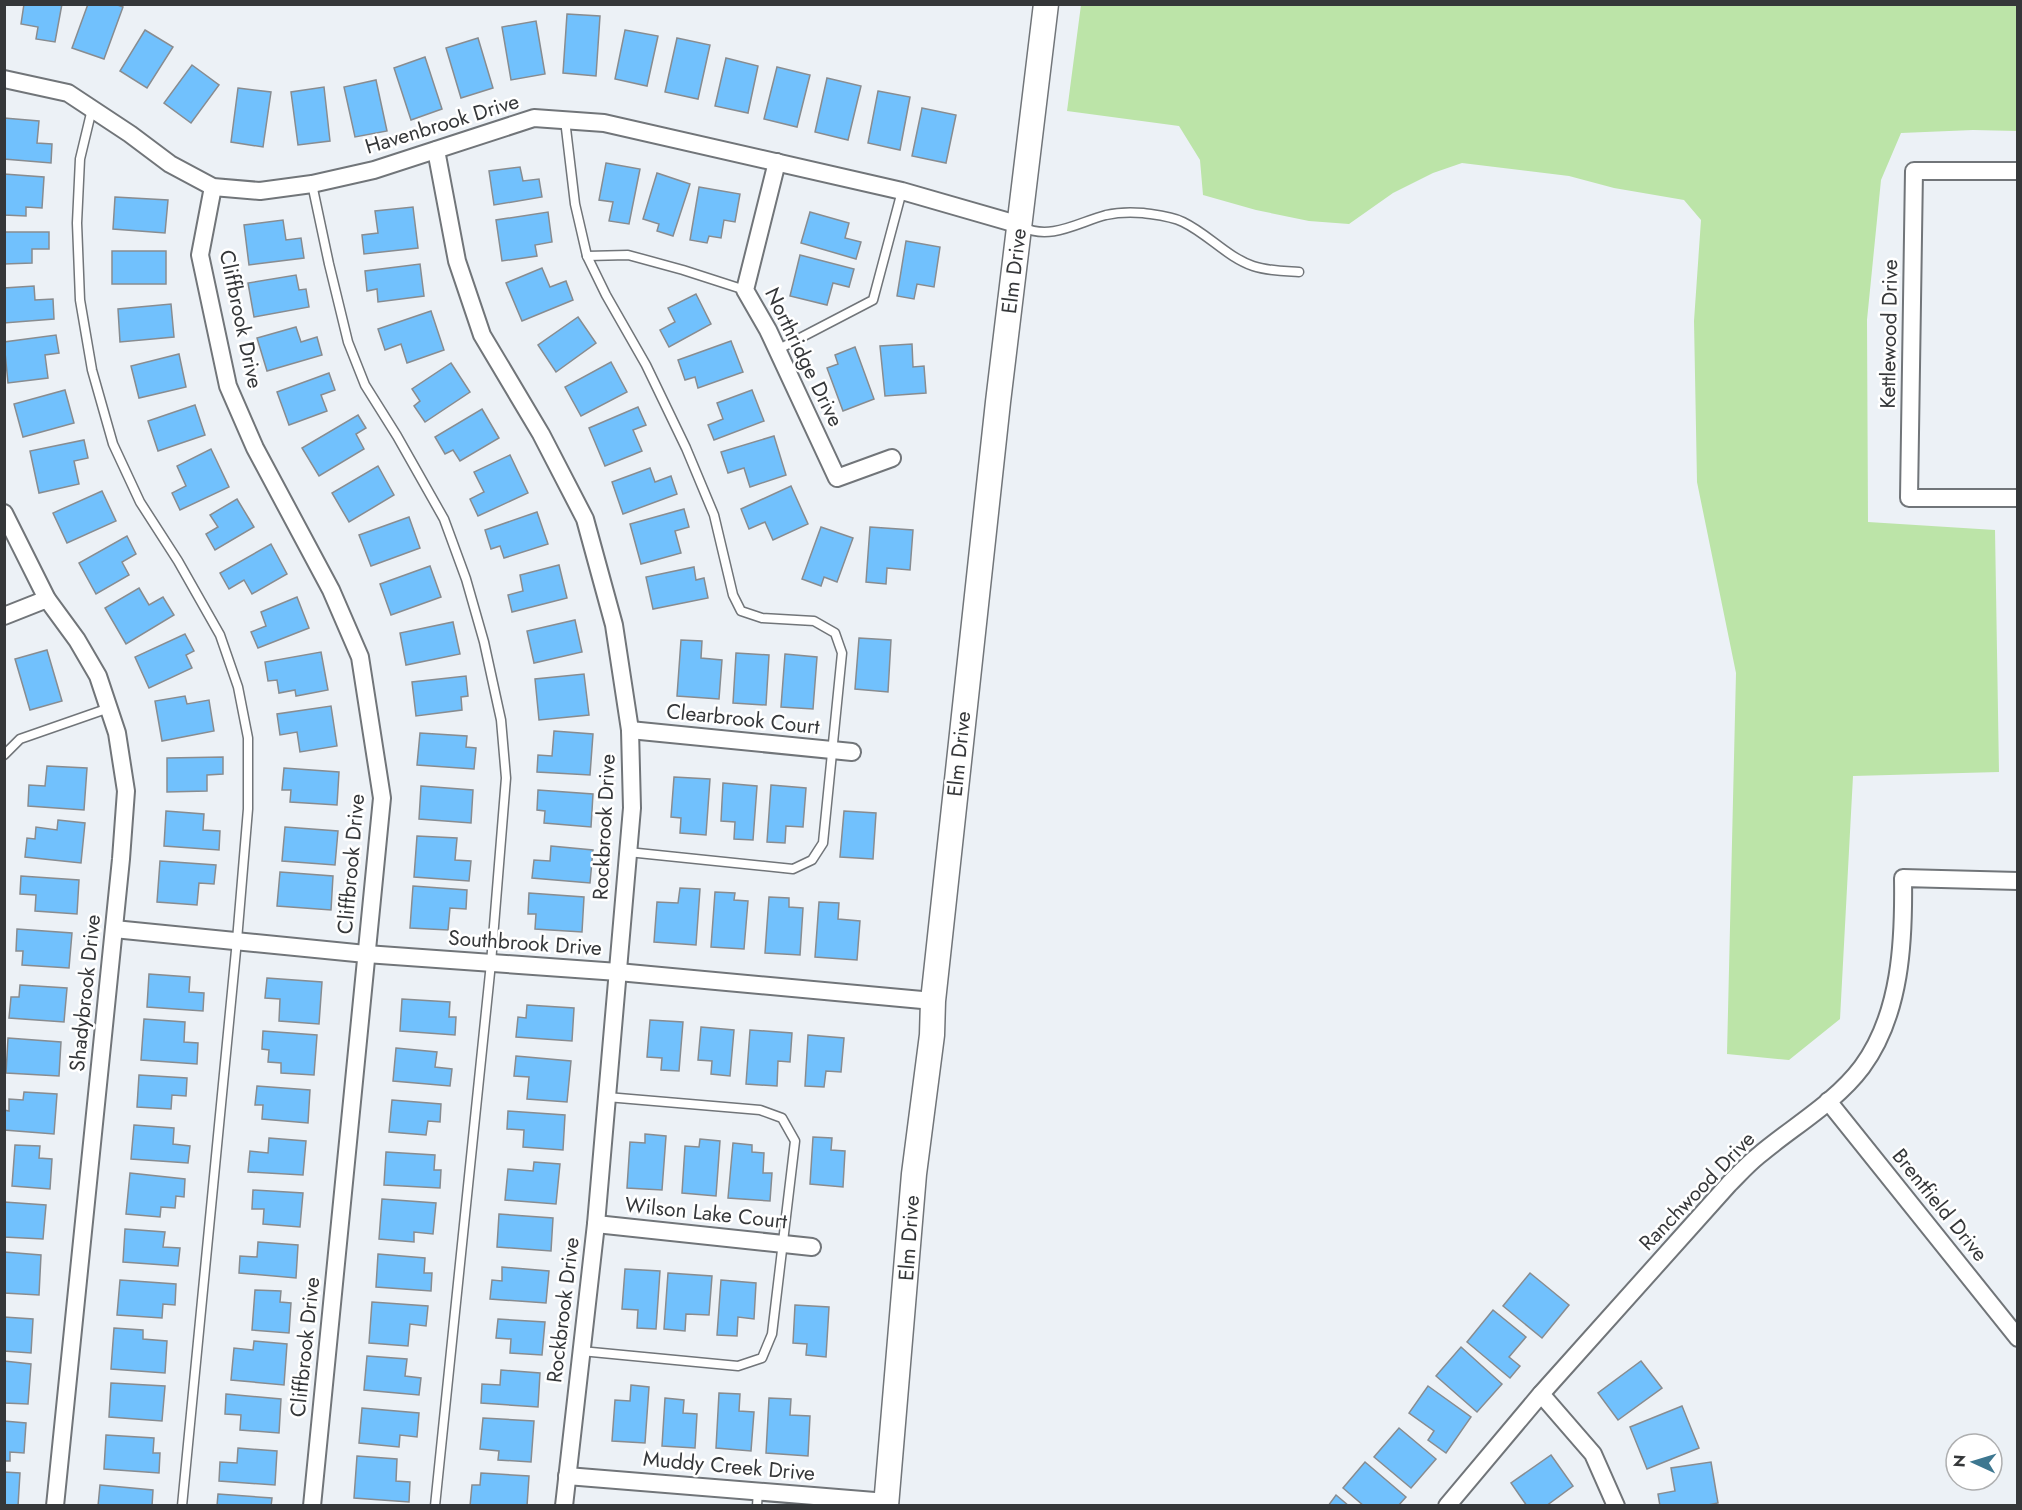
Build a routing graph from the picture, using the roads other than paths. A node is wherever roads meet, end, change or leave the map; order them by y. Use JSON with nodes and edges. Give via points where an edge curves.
{"nodes":[{"id":1,"x":1046,"y":4,"type":"edge"},
{"id":2,"x":4,"y":79,"type":"edge"},
{"id":3,"x":92,"y":109,"type":"junction"},
{"id":4,"x":565,"y":120,"type":"junction"},
{"id":5,"x":436,"y":150,"type":"junction"},
{"id":6,"x":777,"y":162,"type":"junction"},
{"id":7,"x":2018,"y":171,"type":"edge"},
{"id":8,"x":312,"y":184,"type":"junction"},
{"id":9,"x":213,"y":188,"type":"junction"},
{"id":10,"x":902,"y":190,"type":"junction"},
{"id":11,"x":1020,"y":225,"type":"junction"},
{"id":12,"x":587,"y":256,"type":"junction"},
{"id":13,"x":1299,"y":272,"type":"dead end"},
{"id":14,"x":745,"y":290,"type":"junction"},
{"id":15,"x":777,"y":350,"type":"junction"},
{"id":16,"x":892,"y":458,"type":"dead end"},
{"id":17,"x":2018,"y":498,"type":"edge"},
{"id":18,"x":4,"y":513,"type":"edge"},
{"id":19,"x":47,"y":599,"type":"junction"},
{"id":20,"x":4,"y":616,"type":"edge"},
{"id":21,"x":109,"y":708,"type":"junction"},
{"id":22,"x":630,"y":730,"type":"junction"},
{"id":23,"x":832,"y":750,"type":"junction"},
{"id":24,"x":852,"y":752,"type":"dead end"},
{"id":25,"x":4,"y":755,"type":"edge"},
{"id":26,"x":628,"y":852,"type":"junction"},
{"id":27,"x":2018,"y":881,"type":"edge"},
{"id":28,"x":114,"y":929,"type":"junction"},
{"id":29,"x":237,"y":940,"type":"junction"},
{"id":30,"x":366,"y":954,"type":"junction"},
{"id":31,"x":491,"y":963,"type":"junction"},
{"id":32,"x":618,"y":972,"type":"junction"},
{"id":33,"x":933,"y":1001,"type":"junction"},
{"id":34,"x":607,"y":1097,"type":"junction"},
{"id":35,"x":1828,"y":1101,"type":"junction"},
{"id":36,"x":596,"y":1224,"type":"junction"},
{"id":37,"x":782,"y":1244,"type":"junction"},
{"id":38,"x":812,"y":1247,"type":"dead end"},
{"id":39,"x":2018,"y":1338,"type":"edge"},
{"id":40,"x":581,"y":1351,"type":"junction"},
{"id":41,"x":1540,"y":1394,"type":"junction"},
{"id":42,"x":567,"y":1476,"type":"junction"},
{"id":43,"x":757,"y":1498,"type":"edge"},
{"id":44,"x":886,"y":1504,"type":"edge"},
{"id":45,"x":55,"y":1506,"type":"edge"},
{"id":46,"x":182,"y":1506,"type":"edge"},
{"id":47,"x":312,"y":1506,"type":"edge"},
{"id":48,"x":435,"y":1506,"type":"edge"},
{"id":49,"x":564,"y":1506,"type":"edge"},
{"id":50,"x":1447,"y":1506,"type":"edge"},
{"id":51,"x":1616,"y":1506,"type":"edge"}],
"edges":[{"from":1,"to":11,"type":"street","name":"Elm Drive"},
{"from":2,"to":3,"type":"street","name":"Havenbrook Drive","via":[[68,93]]},
{"from":3,"to":9,"type":"street","name":"Havenbrook Drive","via":[[170,164]]},
{"from":3,"to":29,"type":"lane","via":[[80,159],[77,223],[80,300],[90,358],[113,444],[140,502],[220,635],[238,687],[248,738],[248,809]]},
{"from":4,"to":5,"type":"street","name":"Havenbrook Drive","via":[[534,118]]},
{"from":4,"to":6,"type":"street","name":"Havenbrook Drive","via":[[604,123]]},
{"from":4,"to":12,"type":"lane","via":[[575,204]]},
{"from":5,"to":8,"type":"street","name":"Havenbrook Drive"},
{"from":5,"to":22,"type":"street","name":"Rockbrook Drive","via":[[457,261],[482,335],[541,434],[585,519],[614,625]]},
{"from":6,"to":10,"type":"street","name":"Havenbrook Drive"},
{"from":6,"to":14,"type":"street","name":"Northridge Drive"},
{"from":7,"to":17,"type":"street","name":"Kettlewood Drive","via":[[1914,171],[1909,498]]},
{"from":8,"to":9,"type":"street","name":"Havenbrook Drive","via":[[260,191]]},
{"from":8,"to":31,"type":"lane","via":[[348,342],[365,385],[444,519],[484,642],[501,720],[506,778]]},
{"from":9,"to":30,"type":"street","name":"Cliffbrook Drive","via":[[200,255],[228,386],[255,448],[331,590],[360,657],[382,798]]},
{"from":10,"to":11,"type":"street","name":"Havenbrook Drive"},
{"from":10,"to":15,"type":"lane","via":[[873,300]]},
{"from":11,"to":13,"type":"lane","via":[[1042,233],[1124,212],[1175,218],[1251,266]]},
{"from":11,"to":33,"type":"street","name":"Elm Drive"},
{"from":12,"to":14,"type":"lane","via":[[628,255]]},
{"from":12,"to":23,"type":"lane","via":[[686,448],[714,514],[733,595],[741,611],[762,618],[814,621],[835,633],[842,653]]},
{"from":14,"to":15,"type":"street","name":"Northridge Drive"},
{"from":15,"to":16,"type":"street","name":"Northridge Drive","via":[[837,478]]},
{"from":18,"to":19,"type":"street","name":"Shadybrook Drive"},
{"from":19,"to":20,"type":"street"},
{"from":19,"to":21,"type":"street","name":"Shadybrook Drive","via":[[98,676]]},
{"from":21,"to":25,"type":"lane","via":[[20,739]]},
{"from":21,"to":28,"type":"street","name":"Shadybrook Drive","via":[[126,791]]},
{"from":22,"to":23,"type":"street","name":"Clearbrook Court"},
{"from":22,"to":26,"type":"street","name":"Rockbrook Drive","via":[[632,808]]},
{"from":23,"to":24,"type":"street","name":"Clearbrook Court"},
{"from":23,"to":26,"type":"lane","via":[[823,843],[812,860],[793,869]]},
{"from":26,"to":32,"type":"street","name":"Rockbrook Drive"},
{"from":27,"to":35,"type":"street","name":"Ranchwood Drive","via":[[1903,878],[1899,959],[1884,1025],[1861,1068]]},
{"from":28,"to":29,"type":"street","name":"Southbrook Drive"},
{"from":28,"to":45,"type":"street","name":"Shadybrook Drive"},
{"from":29,"to":30,"type":"street","name":"Southbrook Drive"},
{"from":29,"to":46,"type":"lane"},
{"from":30,"to":31,"type":"street","name":"Southbrook Drive"},
{"from":30,"to":47,"type":"street","name":"Cliffbrook Drive"},
{"from":31,"to":32,"type":"street","name":"Southbrook Drive"},
{"from":31,"to":48,"type":"lane"},
{"from":32,"to":33,"type":"street","name":"Southbrook Drive"},
{"from":32,"to":34,"type":"street","name":"Rockbrook Drive"},
{"from":33,"to":44,"type":"street","name":"Elm Drive"},
{"from":34,"to":36,"type":"street","name":"Rockbrook Drive"},
{"from":34,"to":37,"type":"lane","via":[[760,1110],[782,1118],[795,1141]]},
{"from":35,"to":39,"type":"street","name":"Brentfield Drive"},
{"from":35,"to":41,"type":"street","name":"Ranchwood Drive","via":[[1729,1184]]},
{"from":36,"to":37,"type":"street","name":"Wilson Lake Court"},
{"from":36,"to":40,"type":"street","name":"Rockbrook Drive"},
{"from":37,"to":38,"type":"street","name":"Wilson Lake Court"},
{"from":37,"to":40,"type":"lane","via":[[772,1334],[762,1358],[738,1366]]},
{"from":40,"to":42,"type":"street","name":"Rockbrook Drive"},
{"from":41,"to":50,"type":"street","name":"Ranchwood Drive"},
{"from":41,"to":51,"type":"street","via":[[1593,1454]]},
{"from":42,"to":43,"type":"street","name":"Muddy Creek Drive"},
{"from":42,"to":49,"type":"street","name":"Rockbrook Drive"},
{"from":43,"to":44,"type":"street","name":"Muddy Creek Drive"}]}
